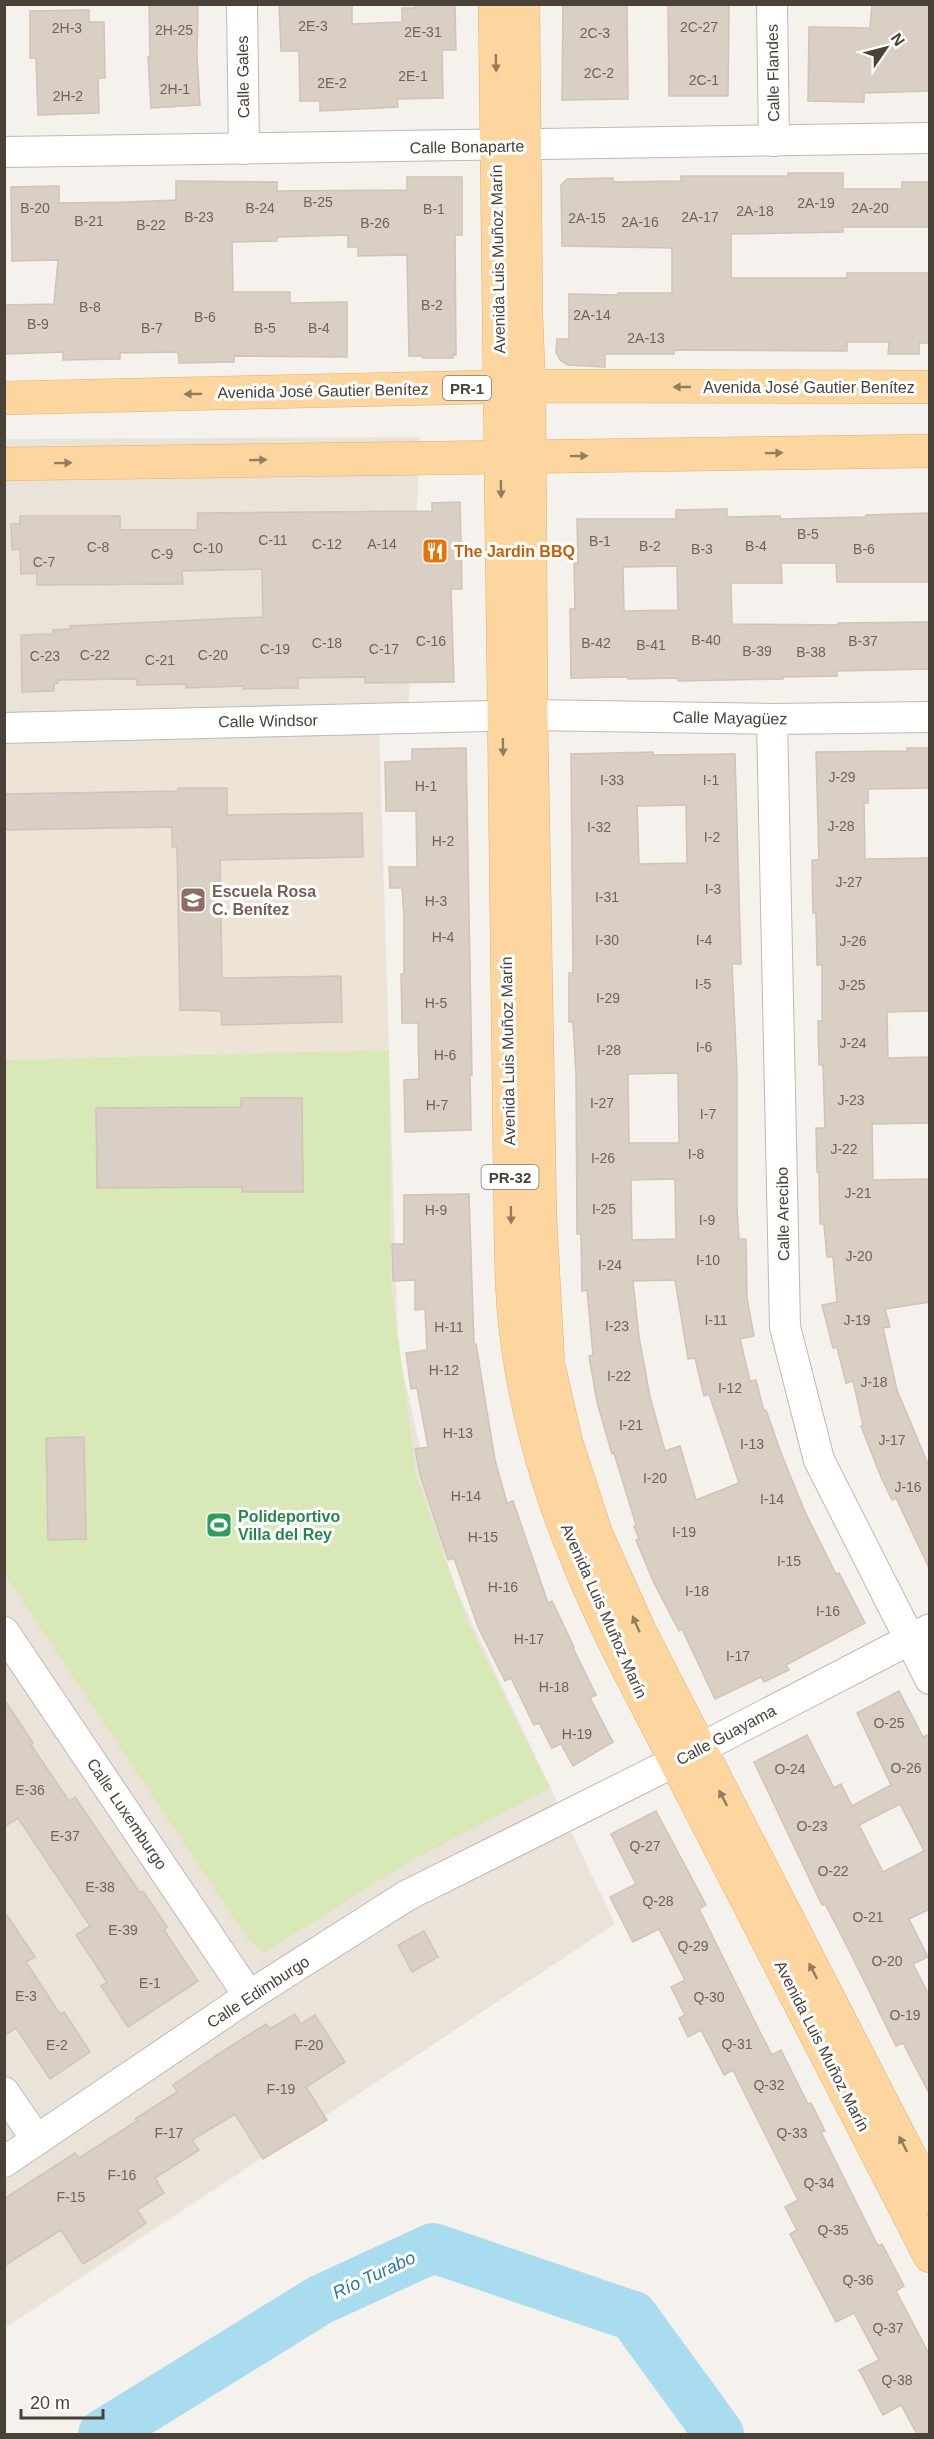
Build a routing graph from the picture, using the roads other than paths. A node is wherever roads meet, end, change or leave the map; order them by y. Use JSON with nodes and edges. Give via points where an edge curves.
{"nodes":[{"id":1,"x":242,"y":4,"type":"edge"},
{"id":2,"x":495,"y":4,"type":"edge"},
{"id":3,"x":523,"y":4,"type":"edge"},
{"id":4,"x":772,"y":4,"type":"edge"},
{"id":5,"x":930,"y":138,"type":"edge"},
{"id":6,"x":774,"y":141,"type":"junction"},
{"id":7,"x":511,"y":146,"type":"junction"},
{"id":8,"x":244,"y":150,"type":"junction"},
{"id":9,"x":4,"y":152,"type":"edge"},
{"id":10,"x":514,"y":387,"type":"junction"},
{"id":11,"x":930,"y":387,"type":"edge"},
{"id":12,"x":4,"y":398,"type":"edge"},
{"id":13,"x":930,"y":451,"type":"edge"},
{"id":14,"x":515,"y":456,"type":"junction"},
{"id":15,"x":4,"y":464,"type":"edge"},
{"id":16,"x":517,"y":715,"type":"junction"},
{"id":17,"x":930,"y":717,"type":"edge"},
{"id":18,"x":772,"y":718,"type":"junction"},
{"id":19,"x":4,"y":728,"type":"edge"},
{"id":20,"x":4,"y":1632,"type":"edge"},
{"id":21,"x":919,"y":1634,"type":"edge"},
{"id":22,"x":930,"y":1679,"type":"edge"},
{"id":23,"x":687,"y":1755,"type":"junction"},
{"id":24,"x":522,"y":1838,"type":"joint"},
{"id":25,"x":249,"y":1996,"type":"junction"},
{"id":26,"x":4,"y":2092,"type":"edge"},
{"id":27,"x":37,"y":2140,"type":"junction"},
{"id":28,"x":4,"y":2162,"type":"edge"},
{"id":29,"x":930,"y":2196,"type":"edge"},
{"id":30,"x":930,"y":2256,"type":"edge"}],
"edges":[{"from":1,"to":8,"type":"street","name":"Calle Gales"},
{"from":2,"to":7,"type":"main road","name":"Avenida Luis Muñoz Marín","number":"PR-32","one_way":true},
{"from":3,"to":7,"type":"main road","name":"Avenida Luis Muñoz Marín","number":"PR-32"},
{"from":4,"to":6,"type":"street","name":"Calle Flandes"},
{"from":5,"to":6,"type":"street","name":"Calle Bonaparte"},
{"from":6,"to":7,"type":"street","name":"Calle Bonaparte"},
{"from":7,"to":8,"type":"street","name":"Calle Bonaparte"},
{"from":7,"to":10,"type":"main road","name":"Avenida Luis Muñoz Marín","number":"PR-32","via":[[526,316]]},
{"from":8,"to":9,"type":"street","name":"Calle Bonaparte"},
{"from":11,"to":10,"type":"main road","name":"Avenida José Gautier Benítez","number":"PR-1","one_way":true},
{"from":10,"to":12,"type":"main road","name":"Avenida José Gautier Benítez","number":"PR-1","one_way":true},
{"from":10,"to":14,"type":"main road","name":"Avenida Luis Muñoz Marín","number":"PR-32"},
{"from":14,"to":13,"type":"main road","one_way":true},
{"from":15,"to":14,"type":"main road","one_way":true},
{"from":14,"to":16,"type":"main road","name":"Avenida Luis Muñoz Marín","number":"PR-32"},
{"from":16,"to":18,"type":"street","name":"Calle Mayagüez"},
{"from":16,"to":19,"type":"street","name":"Calle Windsor"},
{"from":16,"to":23,"type":"main road","name":"Avenida Luis Muñoz Marín","number":"PR-32","via":[[512,1252],[520,1355],[551,1487],[577,1558],[618,1649]]},
{"from":17,"to":18,"type":"street","name":"Calle Mayagüez"},
{"from":18,"to":21,"type":"street","name":"Calle Arecibo","via":[[785,1327],[819,1460]]},
{"from":20,"to":25,"type":"street","name":"Calle Luxemburgo"},
{"from":21,"to":22,"type":"street","name":"Calle Arecibo"},
{"from":21,"to":23,"type":"street","name":"Calle Guayama"},
{"from":23,"to":24,"type":"street","name":"Calle Guayama"},
{"from":29,"to":23,"type":"main road","name":"Avenida Luis Muñoz Marín","number":"PR-32","one_way":true},
{"from":23,"to":30,"type":"main road","name":"Avenida Luis Muñoz Marín","number":"PR-32"},
{"from":24,"to":25,"type":"street","name":"Calle Edimburgo","via":[[406,1896]]},
{"from":25,"to":27,"type":"street","name":"Calle Edimburgo"},
{"from":26,"to":27,"type":"street"},
{"from":27,"to":28,"type":"street","name":"Calle Edimburgo"}]}
